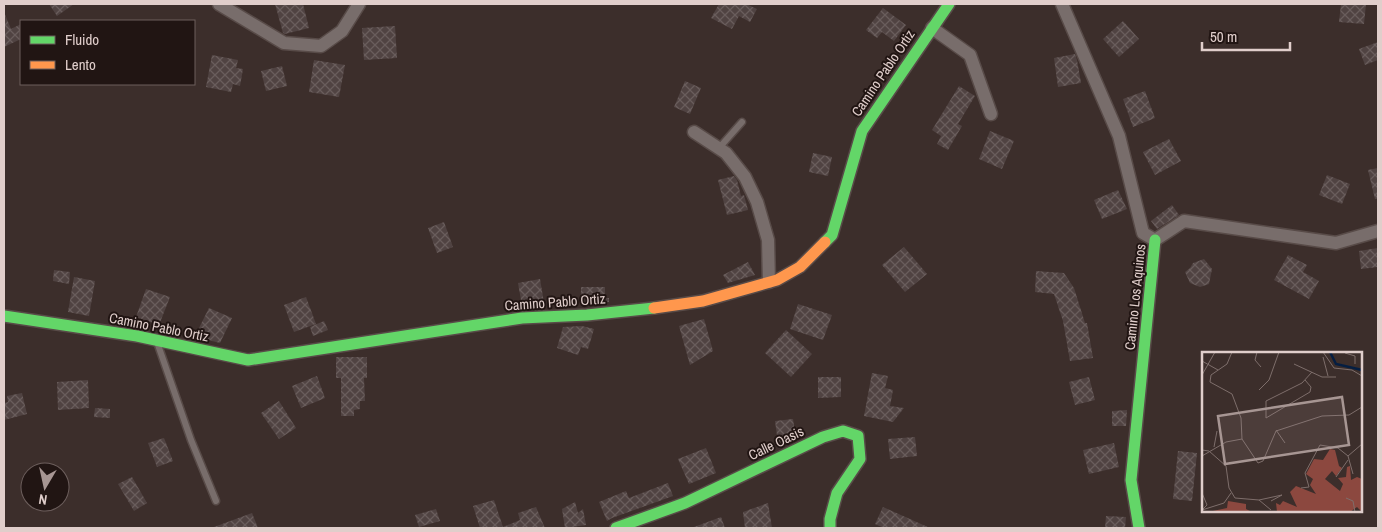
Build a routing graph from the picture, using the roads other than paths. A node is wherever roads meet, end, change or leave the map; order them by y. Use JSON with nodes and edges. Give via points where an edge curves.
{"nodes":[{"id":1,"x":219,"y":4,"type":"edge"},
{"id":2,"x":359,"y":4,"type":"edge"},
{"id":3,"x":949,"y":4,"type":"edge"},
{"id":4,"x":1062,"y":4,"type":"edge"},
{"id":5,"x":932,"y":28,"type":"junction"},
{"id":6,"x":991,"y":114,"type":"dead end"},
{"id":7,"x":742,"y":122,"type":"dead end"},
{"id":8,"x":694,"y":132,"type":"dead end"},
{"id":9,"x":719,"y":148,"type":"junction"},
{"id":10,"x":1378,"y":231,"type":"edge"},
{"id":11,"x":1155,"y":240,"type":"junction"},
{"id":12,"x":769,"y":282,"type":"junction"},
{"id":13,"x":4,"y":316,"type":"edge"},
{"id":14,"x":157,"y":341,"type":"junction"},
{"id":15,"x":216,"y":501,"type":"dead end"},
{"id":16,"x":616,"y":528,"type":"edge"},
{"id":17,"x":830,"y":528,"type":"edge"},
{"id":18,"x":1139,"y":528,"type":"edge"}],
"edges":[{"from":1,"to":2,"type":"street","via":[[284,43],[321,46],[342,31]]},
{"from":3,"to":5,"type":"street","name":"Camino Pablo Ortiz"},
{"from":4,"to":11,"type":"street","via":[[1119,136],[1143,233]]},
{"from":5,"to":6,"type":"street","via":[[970,55]]},
{"from":5,"to":12,"type":"street","name":"Camino Pablo Ortiz","via":[[862,131],[832,235],[800,267]]},
{"from":7,"to":9,"type":"lane"},
{"from":8,"to":9,"type":"street"},
{"from":9,"to":12,"type":"street","via":[[745,177],[758,202],[768,240]]},
{"from":10,"to":11,"type":"street","name":"Camino Los Aquinos","via":[[1336,243],[1184,221]]},
{"from":11,"to":18,"type":"street","name":"Camino Los Aquinos","via":[[1131,480]]},
{"from":12,"to":14,"type":"street","name":"Camino Pablo Ortiz","via":[[686,304],[605,314],[522,318],[248,360]]},
{"from":13,"to":14,"type":"street","name":"Camino Pablo Ortiz"},
{"from":14,"to":15,"type":"lane","via":[[190,440]]},
{"from":16,"to":17,"type":"street","name":"Calle Oasis","via":[[685,503],[823,437],[843,431],[858,436],[860,459],[837,493]]}]}
